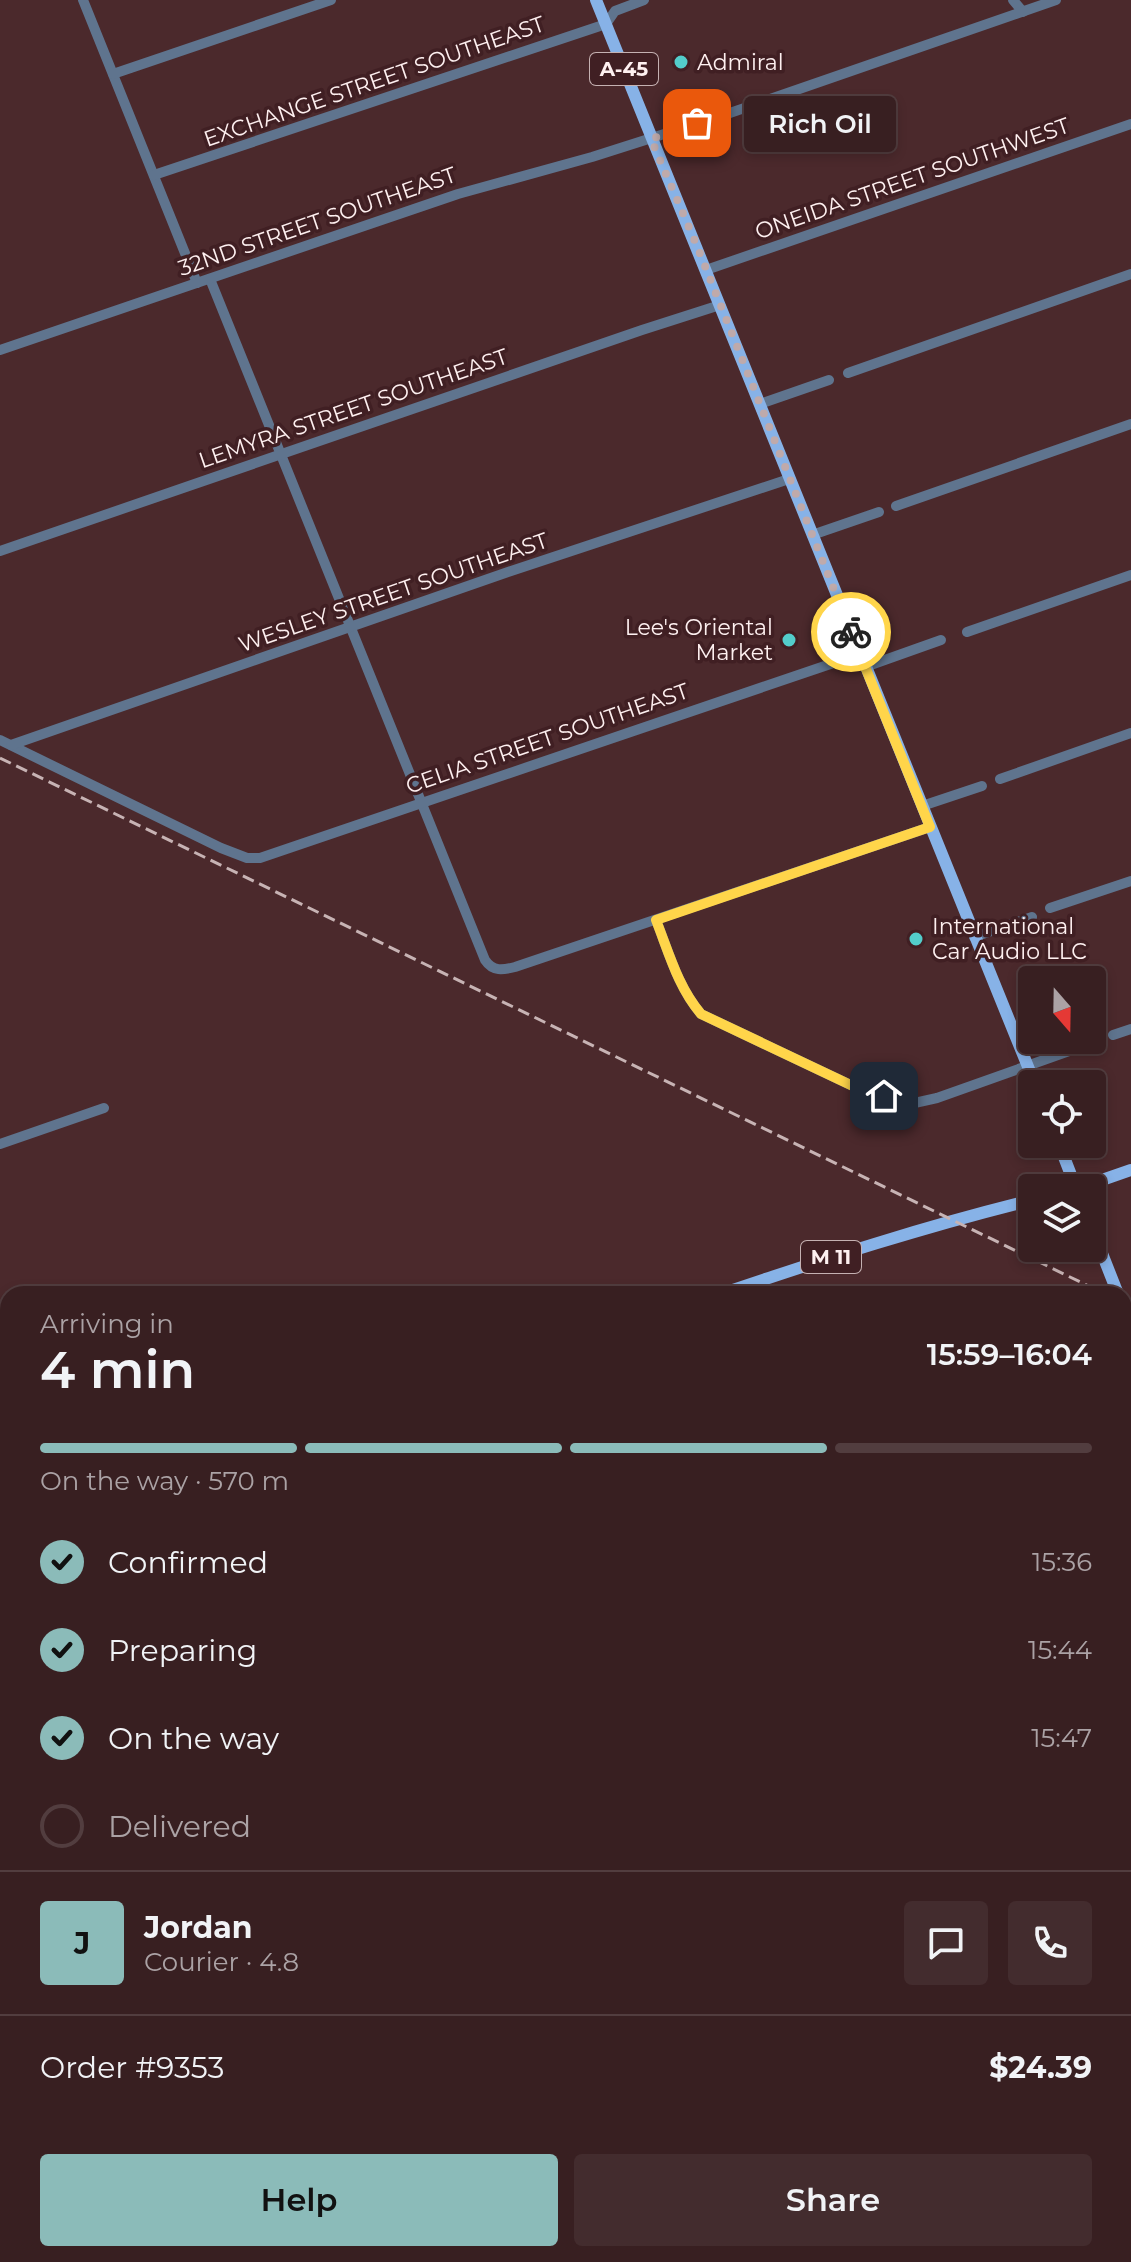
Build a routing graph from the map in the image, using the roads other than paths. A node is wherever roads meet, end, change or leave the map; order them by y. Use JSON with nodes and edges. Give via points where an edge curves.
{"nodes":[{"id":1,"x":83,"y":0,"type":"edge"},
{"id":2,"x":331,"y":0,"type":"edge"},
{"id":3,"x":596,"y":0,"type":"edge"},
{"id":4,"x":644,"y":0,"type":"edge"},
{"id":5,"x":1013,"y":0,"type":"edge"},
{"id":6,"x":1056,"y":0,"type":"edge"},
{"id":7,"x":1023,"y":12,"type":"junction"},
{"id":8,"x":606,"y":24,"type":"junction"},
{"id":9,"x":113,"y":74,"type":"junction"},
{"id":10,"x":1131,"y":124,"type":"edge"},
{"id":11,"x":651,"y":139,"type":"junction"},
{"id":12,"x":154,"y":175,"type":"junction"},
{"id":13,"x":706,"y":270,"type":"junction"},
{"id":14,"x":1131,"y":274,"type":"edge"},
{"id":15,"x":210,"y":279,"type":"junction"},
{"id":16,"x":197,"y":283,"type":"junction"},
{"id":17,"x":720,"y":305,"type":"junction"},
{"id":18,"x":0,"y":350,"type":"edge"},
{"id":19,"x":848,"y":373,"type":"dead end"},
{"id":20,"x":829,"y":380,"type":"dead end"},
{"id":21,"x":760,"y":404,"type":"junction"},
{"id":22,"x":1131,"y":424,"type":"edge"},
{"id":23,"x":282,"y":454,"type":"junction"},
{"id":24,"x":789,"y":479,"type":"junction"},
{"id":25,"x":896,"y":506,"type":"dead end"},
{"id":26,"x":879,"y":512,"type":"dead end"},
{"id":27,"x":812,"y":535,"type":"junction"},
{"id":28,"x":0,"y":551,"type":"edge"},
{"id":29,"x":1131,"y":575,"type":"edge"},
{"id":30,"x":352,"y":628,"type":"junction"},
{"id":31,"x":967,"y":632,"type":"dead end"},
{"id":32,"x":941,"y":640,"type":"dead end"},
{"id":33,"x":860,"y":654,"type":"junction"},
{"id":34,"x":865,"y":667,"type":"junction"},
{"id":35,"x":1131,"y":733,"type":"edge"},
{"id":36,"x":0,"y":740,"type":"edge"},
{"id":37,"x":11,"y":745,"type":"junction"},
{"id":38,"x":1000,"y":779,"type":"dead end"},
{"id":39,"x":982,"y":786,"type":"dead end"},
{"id":40,"x":422,"y":802,"type":"junction"},
{"id":41,"x":922,"y":806,"type":"junction"},
{"id":42,"x":930,"y":827,"type":"junction"},
{"id":43,"x":1131,"y":881,"type":"edge"},
{"id":44,"x":1050,"y":908,"type":"dead end"},
{"id":45,"x":1032,"y":917,"type":"dead end"},
{"id":46,"x":656,"y":920,"type":"junction"},
{"id":47,"x":974,"y":937,"type":"junction"},
{"id":48,"x":1131,"y":1029,"type":"edge"},
{"id":49,"x":1113,"y":1035,"type":"dead end"},
{"id":50,"x":1060,"y":1054,"type":"edge"},
{"id":51,"x":1028,"y":1065,"type":"junction"},
{"id":52,"x":1030,"y":1070,"type":"edge"},
{"id":53,"x":104,"y":1108,"type":"dead end"},
{"id":54,"x":0,"y":1144,"type":"edge"},
{"id":55,"x":1131,"y":1170,"type":"edge"},
{"id":56,"x":1106,"y":1178,"type":"edge"},
{"id":57,"x":1018,"y":1204,"type":"edge"},
{"id":58,"x":1105,"y":1262,"type":"edge"},
{"id":59,"x":745,"y":1286,"type":"edge"},
{"id":60,"x":1115,"y":1286,"type":"edge"}],
"edges":[{"from":1,"to":9,"type":"street"},
{"from":2,"to":9,"type":"street"},
{"from":3,"to":8,"type":"main road","number":"A-45"},
{"from":4,"to":8,"type":"street","name":"EXCHANGE STREET SOUTHEAST","via":[[615,11]]},
{"from":5,"to":7,"type":"street"},
{"from":6,"to":7,"type":"street","name":"32ND STREET SOUTHEAST"},
{"from":7,"to":11,"type":"street","name":"32ND STREET SOUTHEAST"},
{"from":8,"to":11,"type":"main road","number":"A-45"},
{"from":8,"to":12,"type":"street","name":"EXCHANGE STREET SOUTHEAST"},
{"from":9,"to":12,"type":"street"},
{"from":10,"to":13,"type":"street","name":"ONEIDA STREET SOUTHWEST"},
{"from":11,"to":13,"type":"main road","number":"A-45"},
{"from":11,"to":15,"type":"street","name":"32ND STREET SOUTHEAST","via":[[495,182]]},
{"from":12,"to":16,"type":"street"},
{"from":13,"to":17,"type":"main road","number":"A-45"},
{"from":14,"to":19,"type":"street"},
{"from":15,"to":16,"type":"street","name":"32ND STREET SOUTHEAST"},
{"from":15,"to":23,"type":"street"},
{"from":16,"to":18,"type":"street","name":"32ND STREET SOUTHEAST"},
{"from":17,"to":21,"type":"main road","number":"A-45"},
{"from":17,"to":23,"type":"street","name":"LEMYRA STREET SOUTHEAST"},
{"from":20,"to":21,"type":"street"},
{"from":21,"to":24,"type":"main road","number":"A-45"},
{"from":22,"to":25,"type":"street"},
{"from":23,"to":28,"type":"street","name":"LEMYRA STREET SOUTHEAST"},
{"from":23,"to":30,"type":"street"},
{"from":24,"to":27,"type":"main road","number":"A-45"},
{"from":24,"to":30,"type":"street","name":"WESLEY STREET SOUTHEAST"},
{"from":26,"to":27,"type":"street"},
{"from":27,"to":33,"type":"main road","number":"A-45"},
{"from":29,"to":31,"type":"street"},
{"from":30,"to":37,"type":"street","name":"WESLEY STREET SOUTHEAST"},
{"from":30,"to":40,"type":"street"},
{"from":32,"to":34,"type":"street"},
{"from":33,"to":34,"type":"main road","number":"A-45"},
{"from":33,"to":40,"type":"street","name":"CELIA STREET SOUTHEAST"},
{"from":34,"to":41,"type":"main road","number":"A-45"},
{"from":35,"to":38,"type":"street"},
{"from":36,"to":37,"type":"street"},
{"from":37,"to":40,"type":"street","name":"CELIA STREET SOUTHEAST","via":[[247,858]]},
{"from":39,"to":41,"type":"street"},
{"from":40,"to":46,"type":"street","via":[[492,968],[515,967]]},
{"from":41,"to":42,"type":"main road","number":"A-45"},
{"from":42,"to":46,"type":"street"},
{"from":42,"to":47,"type":"main road","number":"A-45"},
{"from":43,"to":44,"type":"street"},
{"from":45,"to":47,"type":"street"},
{"from":46,"to":51,"type":"street","via":[[682,987],[701,1014],[857,1088],[910,1104]]},
{"from":47,"to":51,"type":"main road","number":"A-45"},
{"from":48,"to":49,"type":"street"},
{"from":50,"to":51,"type":"street"},
{"from":51,"to":52,"type":"main road","number":"A-45"},
{"from":53,"to":54,"type":"street"},
{"from":55,"to":56,"type":"main road"},
{"from":57,"to":59,"type":"main road","number":"M 11","via":[[901,1234]]},
{"from":58,"to":60,"type":"main road"}]}
